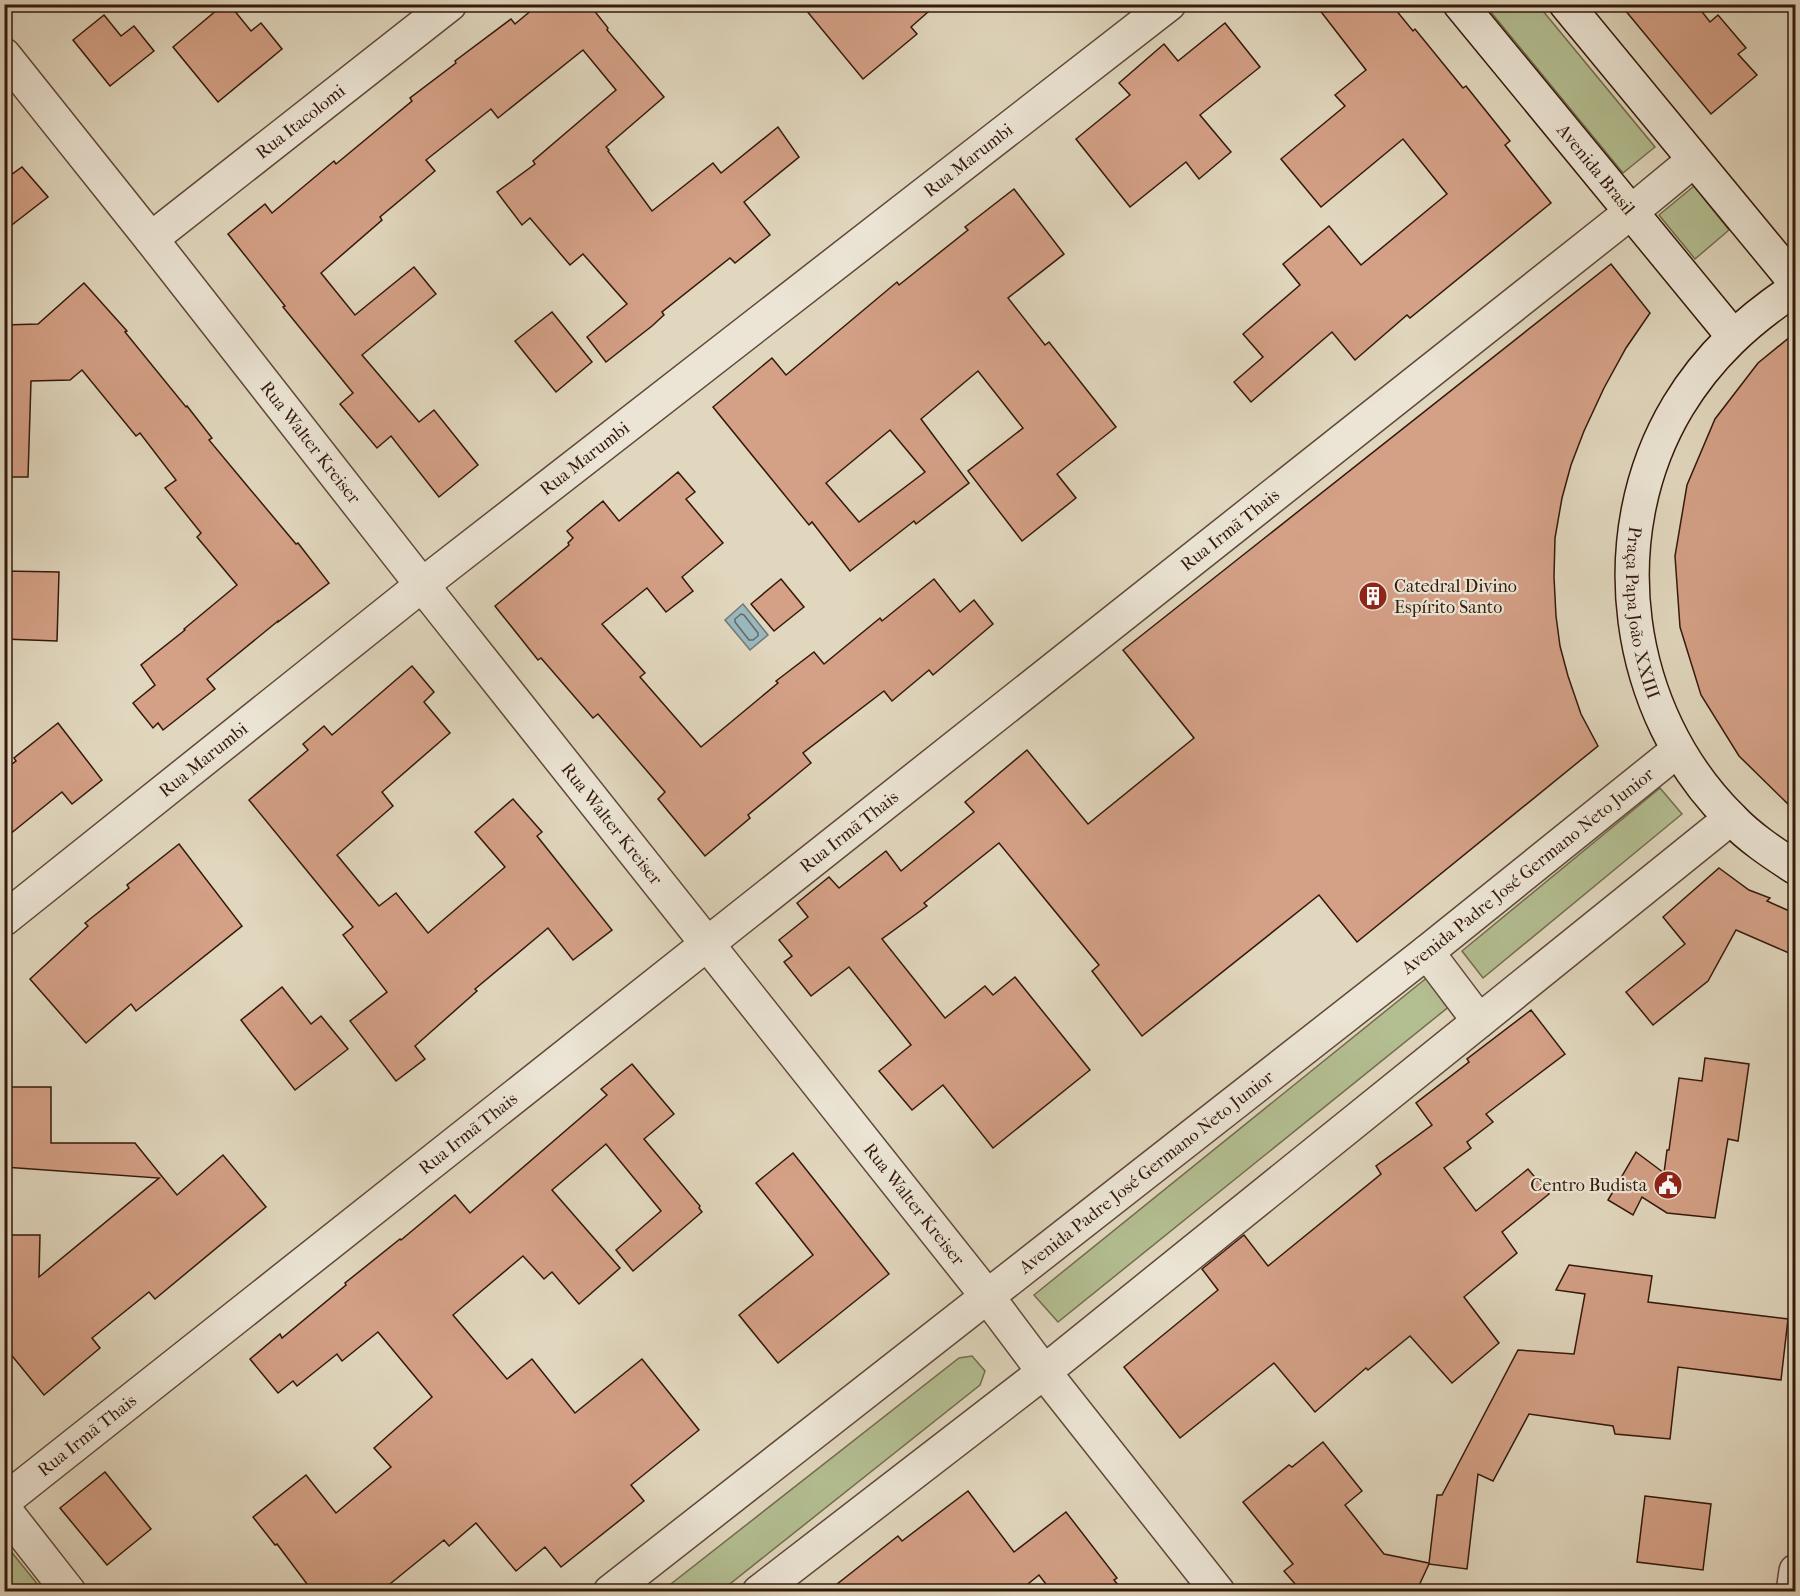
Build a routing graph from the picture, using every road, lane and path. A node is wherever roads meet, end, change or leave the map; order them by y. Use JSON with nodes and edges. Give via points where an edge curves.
{"nodes":[{"id":1,"x":450,"y":4,"type":"edge"},
{"id":2,"x":1169,"y":4,"type":"edge"},
{"id":3,"x":1460,"y":4,"type":"edge"},
{"id":4,"x":1566,"y":4,"type":"edge"},
{"id":5,"x":4,"y":55,"type":"edge"},
{"id":6,"x":1694,"y":160,"type":"junction"},
{"id":7,"x":1631,"y":212,"type":"junction"},
{"id":8,"x":151,"y":239,"type":"junction"},
{"id":9,"x":1796,"y":286,"type":"edge"},
{"id":10,"x":1733,"y":336,"type":"junction"},
{"id":11,"x":422,"y":585,"type":"junction"},
{"id":12,"x":1678,"y":750,"type":"junction"},
{"id":13,"x":1731,"y":818,"type":"junction"},
{"id":14,"x":1796,"y":868,"type":"edge"},
{"id":15,"x":4,"y":919,"type":"edge"},
{"id":16,"x":708,"y":943,"type":"junction"},
{"id":17,"x":1427,"y":952,"type":"junction"},
{"id":18,"x":1479,"y":1021,"type":"junction"},
{"id":19,"x":987,"y":1296,"type":"junction"},
{"id":20,"x":1044,"y":1372,"type":"junction"},
{"id":21,"x":4,"y":1501,"type":"edge"},
{"id":22,"x":4,"y":1509,"type":"edge"},
{"id":23,"x":1796,"y":1571,"type":"edge"},
{"id":24,"x":69,"y":1592,"type":"edge"},
{"id":25,"x":610,"y":1592,"type":"edge"},
{"id":26,"x":759,"y":1592,"type":"edge"},
{"id":27,"x":1218,"y":1592,"type":"edge"},
{"id":28,"x":1793,"y":1592,"type":"edge"}],
"edges":[{"from":1,"to":8,"type":"street","name":"Rua Itacolomi"},
{"from":2,"to":11,"type":"street","name":"Rua Marumbi"},
{"from":3,"to":7,"type":"street","name":"Avenida Brasil"},
{"from":4,"to":6,"type":"street"},
{"from":5,"to":8,"type":"street","name":"Rua Walter Kreiser"},
{"from":6,"to":7,"type":"street","name":"Rua Irmã Thais"},
{"from":6,"to":9,"type":"street"},
{"from":7,"to":10,"type":"street","name":"Avenida Brasil"},
{"from":7,"to":16,"type":"street","name":"Rua Irmã Thais"},
{"from":8,"to":11,"type":"street","name":"Rua Walter Kreiser"},
{"from":9,"to":10,"type":"street","name":"Praça Papa João XXIII"},
{"from":10,"to":12,"type":"street","name":"Praça Papa João XXIII","via":[[1678,407],[1643,490],[1634,534],[1631,579],[1641,656],[1658,710]]},
{"from":11,"to":15,"type":"street","name":"Rua Marumbi"},
{"from":11,"to":16,"type":"street","name":"Rua Walter Kreiser"},
{"from":12,"to":13,"type":"street","name":"Praça Papa João XXIII","via":[[1702,786]]},
{"from":12,"to":17,"type":"street","name":"Avenida Padre José Germano Neto Junior"},
{"from":13,"to":14,"type":"street","name":"Praça Papa João XXIII","via":[[1762,846]]},
{"from":13,"to":18,"type":"street"},
{"from":16,"to":19,"type":"street","name":"Rua Walter Kreiser"},
{"from":16,"to":21,"type":"street","name":"Rua Irmã Thais"},
{"from":17,"to":18,"type":"street"},
{"from":17,"to":19,"type":"street","name":"Avenida Padre José Germano Neto Junior"},
{"from":18,"to":20,"type":"street"},
{"from":19,"to":20,"type":"street","name":"Rua Walter Kreiser"},
{"from":19,"to":25,"type":"street","name":"Avenida Padre José Germano Neto Junior"},
{"from":20,"to":26,"type":"street"},
{"from":20,"to":27,"type":"street","name":"Rua Walter Kreiser"},
{"from":22,"to":24,"type":"street"},
{"from":23,"to":28,"type":"street"}]}
